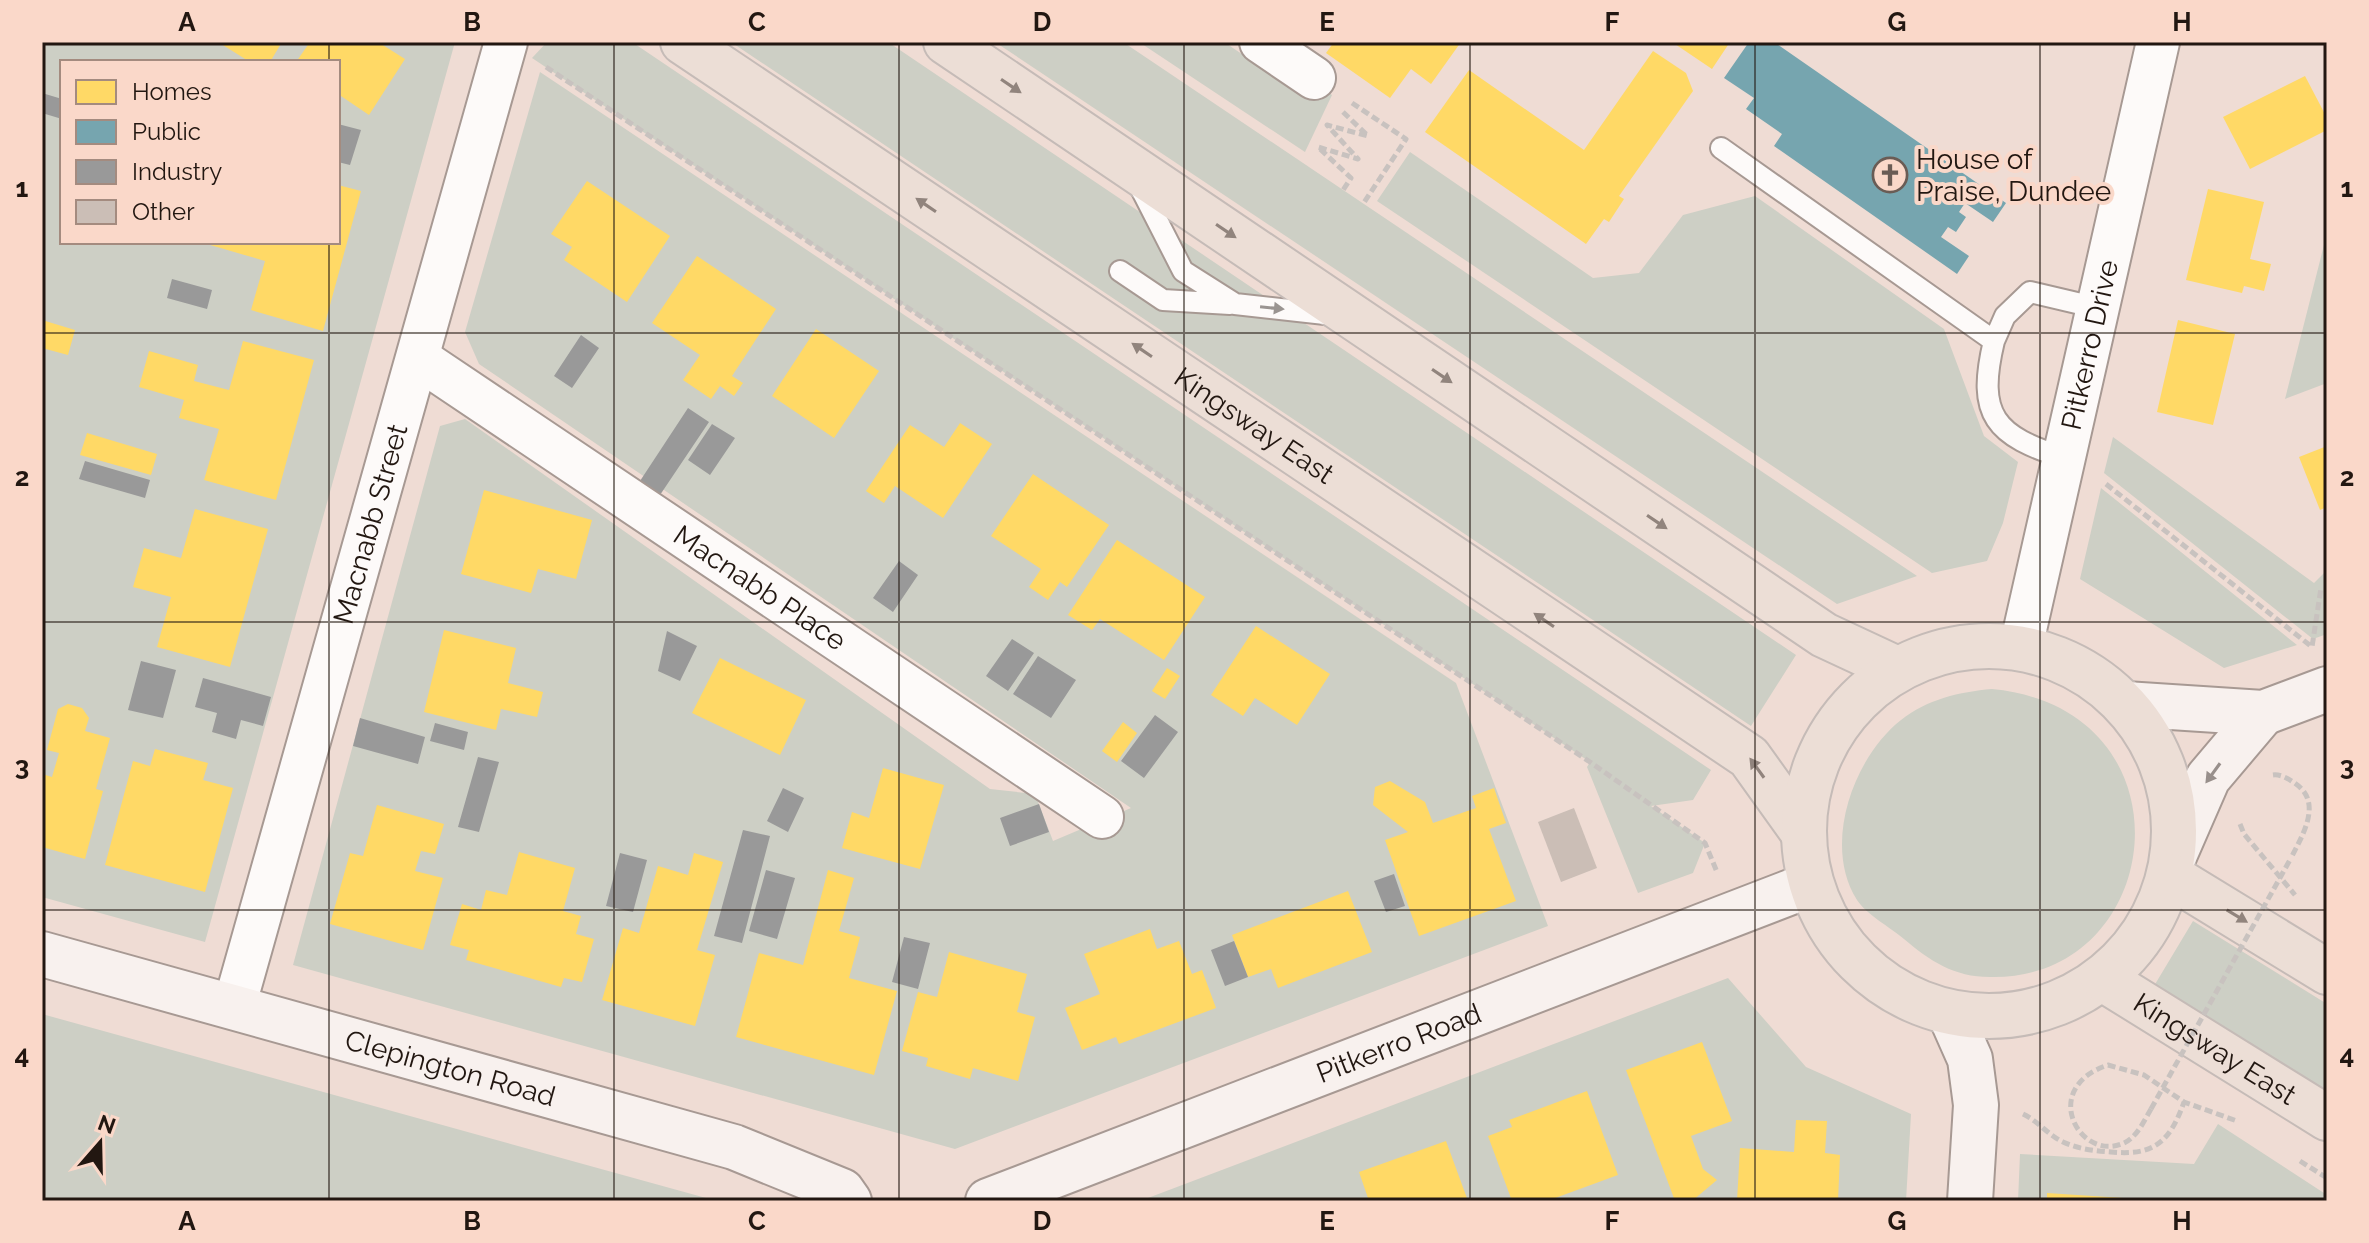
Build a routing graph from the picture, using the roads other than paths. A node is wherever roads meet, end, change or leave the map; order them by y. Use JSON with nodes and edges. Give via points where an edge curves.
{"nodes":[{"id":1,"x":683,"y":42,"type":"edge"},
{"id":2,"x":946,"y":42,"type":"edge"},
{"id":3,"x":1261,"y":42,"type":"edge"},
{"id":4,"x":2158,"y":42,"type":"edge"},
{"id":5,"x":519,"y":50,"type":"edge"},
{"id":6,"x":1329,"y":87,"type":"road end"},
{"id":7,"x":1721,"y":148,"type":"dead end"},
{"id":8,"x":1129,"y":165,"type":"junction"},
{"id":9,"x":1120,"y":271,"type":"dead end"},
{"id":10,"x":1235,"y":304,"type":"junction"},
{"id":11,"x":2098,"y":308,"type":"junction"},
{"id":12,"x":1356,"y":318,"type":"junction"},
{"id":13,"x":1994,"y":341,"type":"junction"},
{"id":14,"x":418,"y":358,"type":"junction"},
{"id":15,"x":2080,"y":467,"type":"junction"},
{"id":16,"x":2021,"y":647,"type":"junction"},
{"id":17,"x":1897,"y":669,"type":"junction"},
{"id":18,"x":2327,"y":691,"type":"edge"},
{"id":19,"x":2125,"y":704,"type":"junction"},
{"id":20,"x":2263,"y":713,"type":"junction"},
{"id":21,"x":1102,"y":817,"type":"dead end"},
{"id":22,"x":1802,"y":831,"type":"junction"},
{"id":23,"x":2172,"y":866,"type":"junction"},
{"id":24,"x":1809,"y":885,"type":"junction"},
{"id":25,"x":42,"y":954,"type":"edge"},
{"id":26,"x":2327,"y":972,"type":"edge"},
{"id":27,"x":2103,"y":979,"type":"junction"},
{"id":28,"x":234,"y":1007,"type":"junction"},
{"id":29,"x":1950,"y":1014,"type":"junction"},
{"id":30,"x":2327,"y":1118,"type":"edge"},
{"id":31,"x":849,"y":1201,"type":"edge"},
{"id":32,"x":988,"y":1201,"type":"edge"},
{"id":33,"x":1970,"y":1201,"type":"edge"}],
"edges":[{"from":22,"to":1,"type":"highway","name":"Kingsway East","one_way":true,"via":[[1749,757]]},
{"from":2,"to":8,"type":"highway","one_way":true},
{"from":3,"to":6,"type":"street"},
{"from":4,"to":11,"type":"street","name":"Pitkerro Drive"},
{"from":5,"to":14,"type":"street","name":"Macnabb Street"},
{"from":7,"to":13,"type":"lane"},
{"from":8,"to":10,"type":"lane","via":[[1183,271]]},
{"from":8,"to":12,"type":"highway","one_way":true},
{"from":9,"to":10,"type":"lane","via":[[1163,300]]},
{"from":10,"to":12,"type":"lane","one_way":true},
{"from":11,"to":13,"type":"lane","via":[[2030,292],[2005,316]]},
{"from":11,"to":15,"type":"street","name":"Pitkerro Drive"},
{"from":12,"to":17,"type":"highway","one_way":true,"via":[[1824,635]]},
{"from":13,"to":15,"type":"lane","via":[[1985,378],[1992,414],[2020,443]]},
{"from":14,"to":21,"type":"street","name":"Macnabb Place"},
{"from":14,"to":28,"type":"street","name":"Macnabb Street"},
{"from":15,"to":16,"type":"street","name":"Pitkerro Drive"},
{"from":16,"to":17,"type":"highway","name":"Kingsway East","via":[[1985,645],[1918,659]]},
{"from":16,"to":19,"type":"highway","name":"Kingsway East","via":[[2094,678]]},
{"from":17,"to":22,"type":"highway","name":"Kingsway East","via":[[1858,699],[1827,737],[1809,782]]},
{"from":18,"to":20,"type":"street"},
{"from":19,"to":20,"type":"street"},
{"from":19,"to":23,"type":"highway","name":"Kingsway East","via":[[2162,762],[2174,807]]},
{"from":20,"to":23,"type":"street","one_way":true,"via":[[2208,778]]},
{"from":22,"to":24,"type":"highway","name":"Kingsway East"},
{"from":23,"to":26,"type":"highway","one_way":true},
{"from":23,"to":27,"type":"highway","name":"Kingsway East","via":[[2145,933]]},
{"from":24,"to":29,"type":"highway","name":"Kingsway East","via":[[1829,927],[1903,996]]},
{"from":24,"to":32,"type":"street","name":"Pitkerro Road"},
{"from":25,"to":28,"type":"street","name":"Clepington Road"},
{"from":27,"to":29,"type":"highway","name":"Kingsway East","via":[[2031,1013]]},
{"from":27,"to":30,"type":"highway","name":"Kingsway East"},
{"from":28,"to":31,"type":"street","name":"Clepington Road","via":[[734,1147],[842,1191]]},
{"from":29,"to":33,"type":"street","via":[[1970,1059],[1976,1105]]}]}
